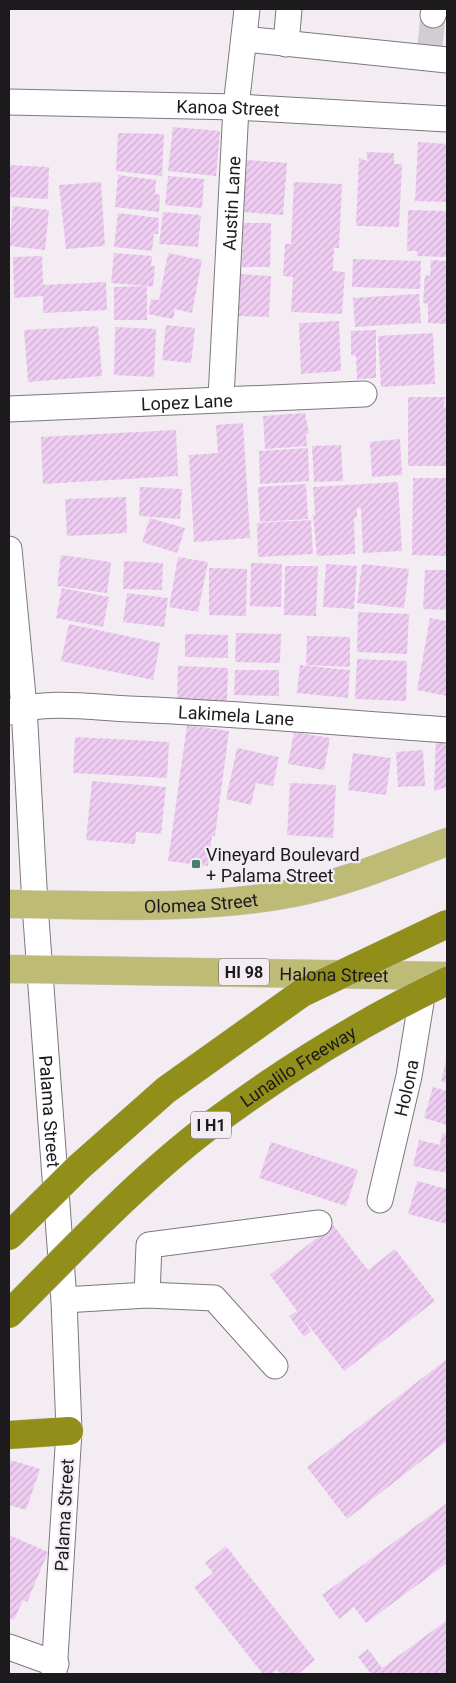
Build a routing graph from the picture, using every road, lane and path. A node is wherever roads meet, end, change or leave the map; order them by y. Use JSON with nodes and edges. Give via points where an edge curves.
{"nodes":[{"id":1,"x":247,"y":9,"type":"edge"},
{"id":2,"x":289,"y":9,"type":"edge"},
{"id":3,"x":244,"y":39,"type":"junction"},
{"id":4,"x":286,"y":44,"type":"junction"},
{"id":5,"x":435,"y":55,"type":"edge"},
{"id":6,"x":9,"y":102,"type":"edge"},
{"id":7,"x":236,"y":106,"type":"junction"},
{"id":8,"x":447,"y":119,"type":"edge"},
{"id":9,"x":364,"y":394,"type":"dead end"},
{"id":10,"x":221,"y":398,"type":"junction"},
{"id":11,"x":9,"y":409,"type":"edge"},
{"id":12,"x":9,"y":549,"type":"edge"},
{"id":13,"x":13,"y":638,"type":"edge"},
{"id":14,"x":16,"y":710,"type":"edge"},
{"id":15,"x":447,"y":730,"type":"edge"},
{"id":16,"x":447,"y":842,"type":"edge"},
{"id":17,"x":22,"y":905,"type":"edge"},
{"id":18,"x":447,"y":924,"type":"edge"},
{"id":19,"x":9,"y":969,"type":"edge"},
{"id":20,"x":42,"y":969,"type":"junction"},
{"id":21,"x":440,"y":977,"type":"edge"},
{"id":22,"x":380,"y":1200,"type":"dead end"},
{"id":23,"x":319,"y":1223,"type":"dead end"},
{"id":24,"x":9,"y":1236,"type":"edge"},
{"id":25,"x":148,"y":1295,"type":"junction"},
{"id":26,"x":64,"y":1300,"type":"junction"},
{"id":27,"x":9,"y":1314,"type":"edge"},
{"id":28,"x":275,"y":1366,"type":"dead end"},
{"id":29,"x":69,"y":1431,"type":"junction"},
{"id":30,"x":9,"y":1435,"type":"edge"},
{"id":31,"x":9,"y":1647,"type":"edge"},
{"id":32,"x":55,"y":1669,"type":"edge"}],
"edges":[{"from":1,"to":3,"type":"street","name":"Austin Lane"},
{"from":2,"to":4,"type":"street"},
{"from":3,"to":4,"type":"street"},
{"from":3,"to":7,"type":"street","name":"Austin Lane"},
{"from":4,"to":5,"type":"street"},
{"from":6,"to":7,"type":"street","name":"Kanoa Street"},
{"from":7,"to":8,"type":"street","name":"Kanoa Street"},
{"from":7,"to":10,"type":"street","name":"Austin Lane"},
{"from":9,"to":10,"type":"street","name":"Lopez Lane"},
{"from":10,"to":11,"type":"street","name":"Lopez Lane"},
{"from":12,"to":13,"type":"street","name":"Palama Street"},
{"from":13,"to":14,"type":"street","name":"Palama Street"},
{"from":14,"to":15,"type":"street","name":"Lakimela Lane","via":[[170,710]]},
{"from":14,"to":17,"type":"street","name":"Palama Street"},
{"from":16,"to":17,"type":"main road","name":"Olomea Street","via":[[333,884],[221,904]]},
{"from":17,"to":20,"type":"street","name":"Palama Street"},
{"from":18,"to":24,"type":"highway","bridge":true,"via":[[302,993],[166,1090],[79,1167]]},
{"from":19,"to":20,"type":"main road","number":"HI 98"},
{"from":20,"to":21,"type":"main road","name":"Halona Street","number":"HI 98"},
{"from":20,"to":26,"type":"street","name":"Palama Street"},
{"from":21,"to":22,"type":"street","name":"Holona","via":[[409,1076]]},
{"from":21,"to":27,"type":"highway","name":"Lunalilo Freeway","number":"I H1","bridge":true,"via":[[406,1001],[338,1039],[207,1128],[142,1183]]},
{"from":23,"to":25,"type":"street","via":[[148,1245]]},
{"from":25,"to":26,"type":"street"},
{"from":25,"to":28,"type":"street","via":[[214,1298]]},
{"from":26,"to":29,"type":"street","name":"Palama Street"},
{"from":29,"to":30,"type":"highway"},
{"from":29,"to":32,"type":"street","name":"Palama Street"},
{"from":31,"to":32,"type":"street"}]}
